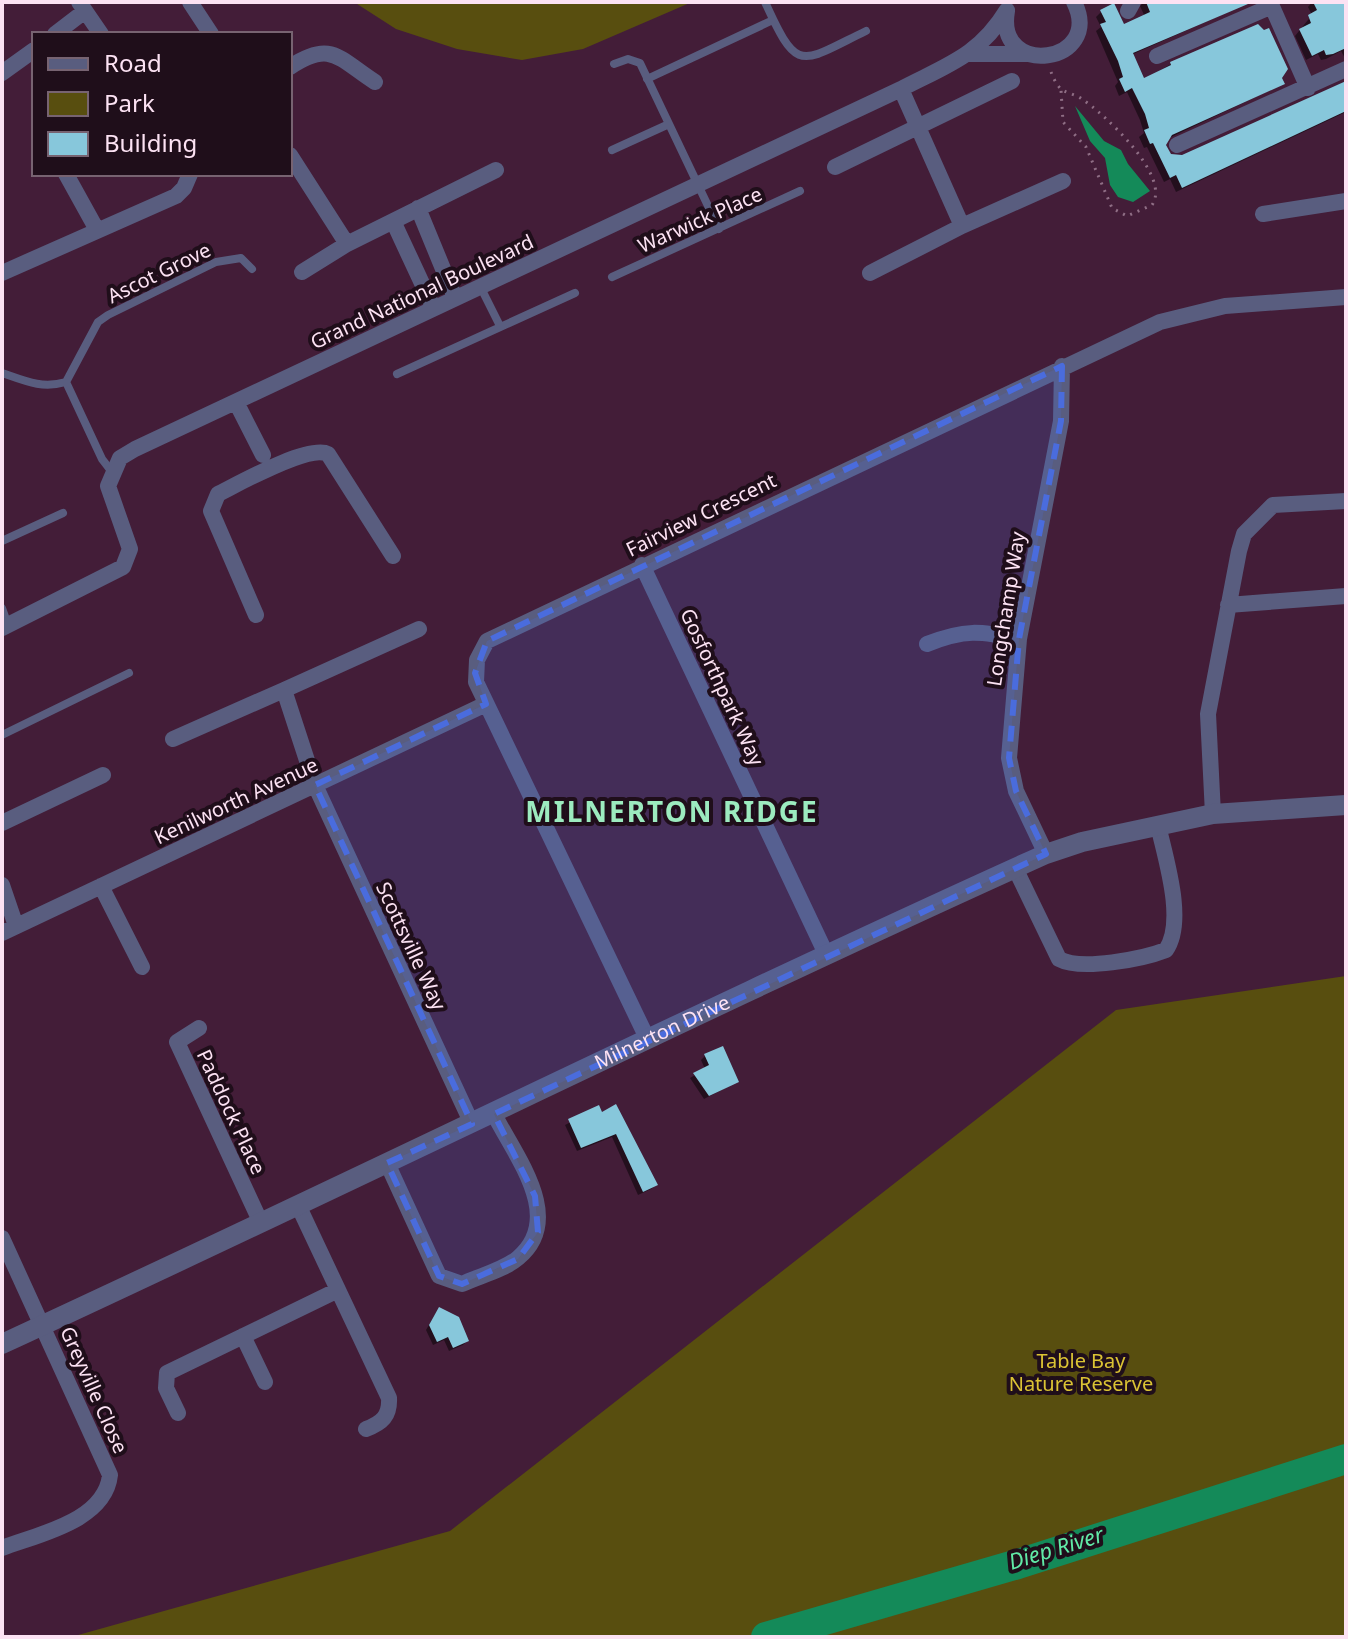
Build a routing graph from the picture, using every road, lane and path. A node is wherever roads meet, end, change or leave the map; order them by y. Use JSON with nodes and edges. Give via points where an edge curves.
{"nodes":[{"id":1,"x":765,"y":2,"type":"edge"},
{"id":2,"x":197,"y":4,"type":"edge"},
{"id":3,"x":1075,"y":4,"type":"edge"},
{"id":4,"x":1271,"y":4,"type":"edge"},
{"id":5,"x":82,"y":6,"type":"edge"},
{"id":6,"x":1009,"y":6,"type":"edge"},
{"id":7,"x":773,"y":20,"type":"junction"},
{"id":8,"x":866,"y":31,"type":"dead end"},
{"id":9,"x":57,"y":32,"type":"edge"},
{"id":10,"x":100,"y":32,"type":"edge"},
{"id":11,"x":210,"y":32,"type":"edge"},
{"id":12,"x":32,"y":51,"type":"edge"},
{"id":13,"x":969,"y":54,"type":"junction"},
{"id":14,"x":1039,"y":56,"type":"junction"},
{"id":15,"x":1157,"y":56,"type":"dead end"},
{"id":16,"x":614,"y":64,"type":"dead end"},
{"id":17,"x":292,"y":66,"type":"edge"},
{"id":18,"x":1346,"y":69,"type":"edge"},
{"id":19,"x":2,"y":73,"type":"edge"},
{"id":20,"x":647,"y":79,"type":"junction"},
{"id":21,"x":1012,"y":81,"type":"dead end"},
{"id":22,"x":375,"y":82,"type":"dead end"},
{"id":23,"x":1308,"y":88,"type":"junction"},
{"id":24,"x":901,"y":89,"type":"junction"},
{"id":25,"x":1061,"y":90,"type":"junction"},
{"id":26,"x":669,"y":124,"type":"junction"},
{"id":27,"x":918,"y":126,"type":"junction"},
{"id":28,"x":1177,"y":145,"type":"dead end"},
{"id":29,"x":612,"y":150,"type":"dead end"},
{"id":30,"x":292,"y":158,"type":"edge"},
{"id":31,"x":835,"y":167,"type":"dead end"},
{"id":32,"x":496,"y":170,"type":"dead end"},
{"id":33,"x":67,"y":176,"type":"edge"},
{"id":34,"x":189,"y":176,"type":"edge"},
{"id":35,"x":1063,"y":181,"type":"dead end"},
{"id":36,"x":700,"y":183,"type":"junction"},
{"id":37,"x":800,"y":191,"type":"dead end"},
{"id":38,"x":1346,"y":201,"type":"edge"},
{"id":39,"x":418,"y":208,"type":"junction"},
{"id":40,"x":1263,"y":214,"type":"dead end"},
{"id":41,"x":393,"y":221,"type":"junction"},
{"id":42,"x":962,"y":226,"type":"junction"},
{"id":43,"x":719,"y":229,"type":"junction"},
{"id":44,"x":97,"y":230,"type":"junction"},
{"id":45,"x":347,"y":244,"type":"junction"},
{"id":46,"x":252,"y":269,"type":"dead end"},
{"id":47,"x":2,"y":272,"type":"edge"},
{"id":48,"x":302,"y":272,"type":"dead end"},
{"id":49,"x":870,"y":273,"type":"dead end"},
{"id":50,"x":612,"y":277,"type":"dead end"},
{"id":51,"x":480,"y":286,"type":"junction"},
{"id":52,"x":575,"y":293,"type":"dead end"},
{"id":53,"x":1346,"y":297,"type":"edge"},
{"id":54,"x":455,"y":298,"type":"junction"},
{"id":55,"x":433,"y":307,"type":"junction"},
{"id":56,"x":500,"y":326,"type":"junction"},
{"id":57,"x":1062,"y":366,"type":"junction"},
{"id":58,"x":2,"y":373,"type":"edge"},
{"id":59,"x":397,"y":374,"type":"dead end"},
{"id":60,"x":66,"y":382,"type":"junction"},
{"id":61,"x":236,"y":402,"type":"junction"},
{"id":62,"x":264,"y":462,"type":"junction"},
{"id":63,"x":112,"y":472,"type":"junction"},
{"id":64,"x":1346,"y":501,"type":"edge"},
{"id":65,"x":63,"y":513,"type":"dead end"},
{"id":66,"x":2,"y":541,"type":"edge"},
{"id":67,"x":393,"y":556,"type":"dead end"},
{"id":68,"x":642,"y":565,"type":"junction"},
{"id":69,"x":1346,"y":596,"type":"edge"},
{"id":70,"x":1228,"y":605,"type":"junction"},
{"id":71,"x":2,"y":608,"type":"edge"},
{"id":72,"x":256,"y":615,"type":"dead end"},
{"id":73,"x":5,"y":626,"type":"edge"},
{"id":74,"x":419,"y":629,"type":"dead end"},
{"id":75,"x":1019,"y":639,"type":"junction"},
{"id":76,"x":927,"y":644,"type":"dead end"},
{"id":77,"x":129,"y":673,"type":"dead end"},
{"id":78,"x":284,"y":690,"type":"junction"},
{"id":79,"x":486,"y":704,"type":"junction"},
{"id":80,"x":2,"y":735,"type":"edge"},
{"id":81,"x":173,"y":739,"type":"dead end"},
{"id":82,"x":103,"y":775,"type":"dead end"},
{"id":83,"x":315,"y":785,"type":"junction"},
{"id":84,"x":1346,"y":805,"type":"edge"},
{"id":85,"x":1213,"y":814,"type":"junction"},
{"id":86,"x":2,"y":823,"type":"edge"},
{"id":87,"x":1158,"y":825,"type":"junction"},
{"id":88,"x":1046,"y":854,"type":"junction"},
{"id":89,"x":1015,"y":868,"type":"junction"},
{"id":90,"x":2,"y":885,"type":"edge"},
{"id":91,"x":101,"y":886,"type":"junction"},
{"id":92,"x":9,"y":930,"type":"edge"},
{"id":93,"x":827,"y":956,"type":"junction"},
{"id":94,"x":142,"y":967,"type":"dead end"},
{"id":95,"x":199,"y":1028,"type":"dead end"},
{"id":96,"x":647,"y":1038,"type":"junction"},
{"id":97,"x":494,"y":1114,"type":"junction"},
{"id":98,"x":472,"y":1124,"type":"junction"},
{"id":99,"x":387,"y":1163,"type":"junction"},
{"id":100,"x":298,"y":1205,"type":"junction"},
{"id":101,"x":261,"y":1223,"type":"junction"},
{"id":102,"x":2,"y":1238,"type":"edge"},
{"id":103,"x":336,"y":1291,"type":"junction"},
{"id":104,"x":43,"y":1326,"type":"junction"},
{"id":105,"x":243,"y":1336,"type":"junction"},
{"id":106,"x":2,"y":1344,"type":"edge"},
{"id":107,"x":265,"y":1382,"type":"dead end"},
{"id":108,"x":178,"y":1413,"type":"dead end"},
{"id":109,"x":366,"y":1429,"type":"dead end"},
{"id":110,"x":2,"y":1548,"type":"edge"}],
"edges":[{"from":1,"to":7,"type":"lane"},
{"from":2,"to":11,"type":"street"},
{"from":3,"to":14,"type":"street","via":[[1076,36],[1067,48]]},
{"from":4,"to":15,"type":"street"},
{"from":4,"to":23,"type":"street"},
{"from":5,"to":9,"type":"street"},
{"from":5,"to":10,"type":"street"},
{"from":6,"to":13,"type":"street","name":"Grand National Boulevard","via":[[990,37]]},
{"from":6,"to":14,"type":"street","via":[[1006,26],[1012,41]]},
{"from":7,"to":8,"type":"lane","via":[[788,50],[808,59]]},
{"from":7,"to":20,"type":"lane"},
{"from":12,"to":19,"type":"street"},
{"from":13,"to":14,"type":"street","name":"Grand National Boulevard"},
{"from":13,"to":24,"type":"street","name":"Grand National Boulevard"},
{"from":14,"to":25,"type":"path"},
{"from":16,"to":20,"type":"lane","via":[[635,59]]},
{"from":17,"to":22,"type":"street","via":[[319,51]]},
{"from":18,"to":23,"type":"street"},
{"from":20,"to":26,"type":"lane","name":"Warwick Place"},
{"from":21,"to":27,"type":"street"},
{"from":23,"to":28,"type":"street"},
{"from":24,"to":27,"type":"street"},
{"from":24,"to":36,"type":"street","name":"Grand National Boulevard"},
{"from":25,"to":25,"type":"path","via":[[1086,101],[1128,139],[1152,176],[1157,193],[1152,205],[1127,216],[1112,208],[1086,147],[1063,122]]},
{"from":26,"to":29,"type":"lane"},
{"from":26,"to":36,"type":"lane","name":"Warwick Place"},
{"from":27,"to":31,"type":"street"},
{"from":27,"to":42,"type":"street"},
{"from":30,"to":45,"type":"street"},
{"from":32,"to":39,"type":"street"},
{"from":33,"to":44,"type":"street"},
{"from":34,"to":44,"type":"street","via":[[176,196]]},
{"from":35,"to":42,"type":"street"},
{"from":36,"to":43,"type":"lane","name":"Warwick Place"},
{"from":36,"to":51,"type":"street","name":"Grand National Boulevard"},
{"from":37,"to":43,"type":"lane","name":"Warwick Place"},
{"from":38,"to":40,"type":"street"},
{"from":39,"to":41,"type":"street"},
{"from":39,"to":54,"type":"street"},
{"from":41,"to":45,"type":"street"},
{"from":41,"to":55,"type":"street"},
{"from":42,"to":49,"type":"street"},
{"from":43,"to":50,"type":"lane","name":"Warwick Place"},
{"from":44,"to":47,"type":"street"},
{"from":45,"to":48,"type":"street"},
{"from":46,"to":60,"type":"lane","name":"Ascot Grove","via":[[241,258],[216,262],[108,315],[98,322]]},
{"from":51,"to":54,"type":"street","name":"Grand National Boulevard"},
{"from":51,"to":56,"type":"lane"},
{"from":52,"to":56,"type":"lane"},
{"from":53,"to":57,"type":"street","name":"Fairview Crescent","via":[[1198,310]]},
{"from":54,"to":55,"type":"street","name":"Grand National Boulevard"},
{"from":55,"to":61,"type":"street","name":"Grand National Boulevard"},
{"from":56,"to":59,"type":"lane"},
{"from":57,"to":68,"type":"street","name":"Fairview Crescent"},
{"from":57,"to":75,"type":"street","name":"Longchamp Way","via":[[1061,421]]},
{"from":58,"to":60,"type":"lane","via":[[31,384]]},
{"from":60,"to":63,"type":"lane"},
{"from":61,"to":62,"type":"street"},
{"from":61,"to":63,"type":"street","name":"Grand National Boulevard","via":[[135,449],[120,458]]},
{"from":62,"to":67,"type":"street","via":[[316,451],[328,454]]},
{"from":62,"to":72,"type":"street","via":[[218,494],[211,511]]},
{"from":63,"to":73,"type":"street","via":[[112,506],[130,549],[123,567]]},
{"from":64,"to":70,"type":"street","via":[[1273,505],[1261,514],[1244,534]]},
{"from":65,"to":66,"type":"lane"},
{"from":68,"to":79,"type":"street","name":"Fairview Crescent","via":[[487,641],[475,673]]},
{"from":68,"to":93,"type":"street","name":"Gosforthpark Way"},
{"from":69,"to":70,"type":"street"},
{"from":70,"to":85,"type":"street","via":[[1208,714]]},
{"from":71,"to":73,"type":"lane"},
{"from":74,"to":78,"type":"street"},
{"from":75,"to":76,"type":"street","via":[[970,631]]},
{"from":75,"to":88,"type":"street","name":"Longchamp Way","via":[[1010,769]]},
{"from":77,"to":80,"type":"lane"},
{"from":78,"to":81,"type":"street"},
{"from":78,"to":83,"type":"street","name":"Scottsville Way"},
{"from":79,"to":83,"type":"street","name":"Kenilworth Avenue"},
{"from":79,"to":96,"type":"street","name":"Fairview Crescent"},
{"from":82,"to":86,"type":"street"},
{"from":83,"to":91,"type":"street","name":"Kenilworth Avenue"},
{"from":83,"to":98,"type":"street","name":"Scottsville Way"},
{"from":84,"to":85,"type":"street","name":"Milnerton Drive"},
{"from":85,"to":87,"type":"street","name":"Milnerton Drive"},
{"from":87,"to":88,"type":"street","name":"Milnerton Drive"},
{"from":87,"to":89,"type":"street","via":[[1175,930],[1166,950],[1153,955],[1077,966],[1059,959]]},
{"from":88,"to":89,"type":"street","name":"Milnerton Drive"},
{"from":89,"to":93,"type":"street","name":"Milnerton Drive"},
{"from":90,"to":92,"type":"street"},
{"from":91,"to":92,"type":"street","name":"Kenilworth Avenue"},
{"from":91,"to":94,"type":"street"},
{"from":93,"to":96,"type":"street","name":"Milnerton Drive"},
{"from":95,"to":101,"type":"street","name":"Paddock Place","via":[[177,1042]]},
{"from":96,"to":97,"type":"street","name":"Milnerton Drive"},
{"from":97,"to":98,"type":"street","name":"Milnerton Drive"},
{"from":97,"to":99,"type":"street","via":[[541,1213],[538,1232],[518,1259],[462,1284],[439,1276]]},
{"from":98,"to":99,"type":"street","name":"Milnerton Drive"},
{"from":99,"to":100,"type":"street","name":"Milnerton Drive"},
{"from":100,"to":101,"type":"street","name":"Milnerton Drive"},
{"from":100,"to":103,"type":"street"},
{"from":101,"to":104,"type":"street","name":"Milnerton Drive"},
{"from":102,"to":104,"type":"street"},
{"from":103,"to":105,"type":"street"},
{"from":103,"to":109,"type":"street","via":[[389,1398],[381,1424]]},
{"from":104,"to":106,"type":"street","name":"Milnerton Drive"},
{"from":104,"to":110,"type":"street","name":"Greyville Close","via":[[105,1461],[109,1484],[99,1505],[89,1512]]},
{"from":105,"to":107,"type":"street"},
{"from":105,"to":108,"type":"street","via":[[167,1373],[166,1388]]}]}
